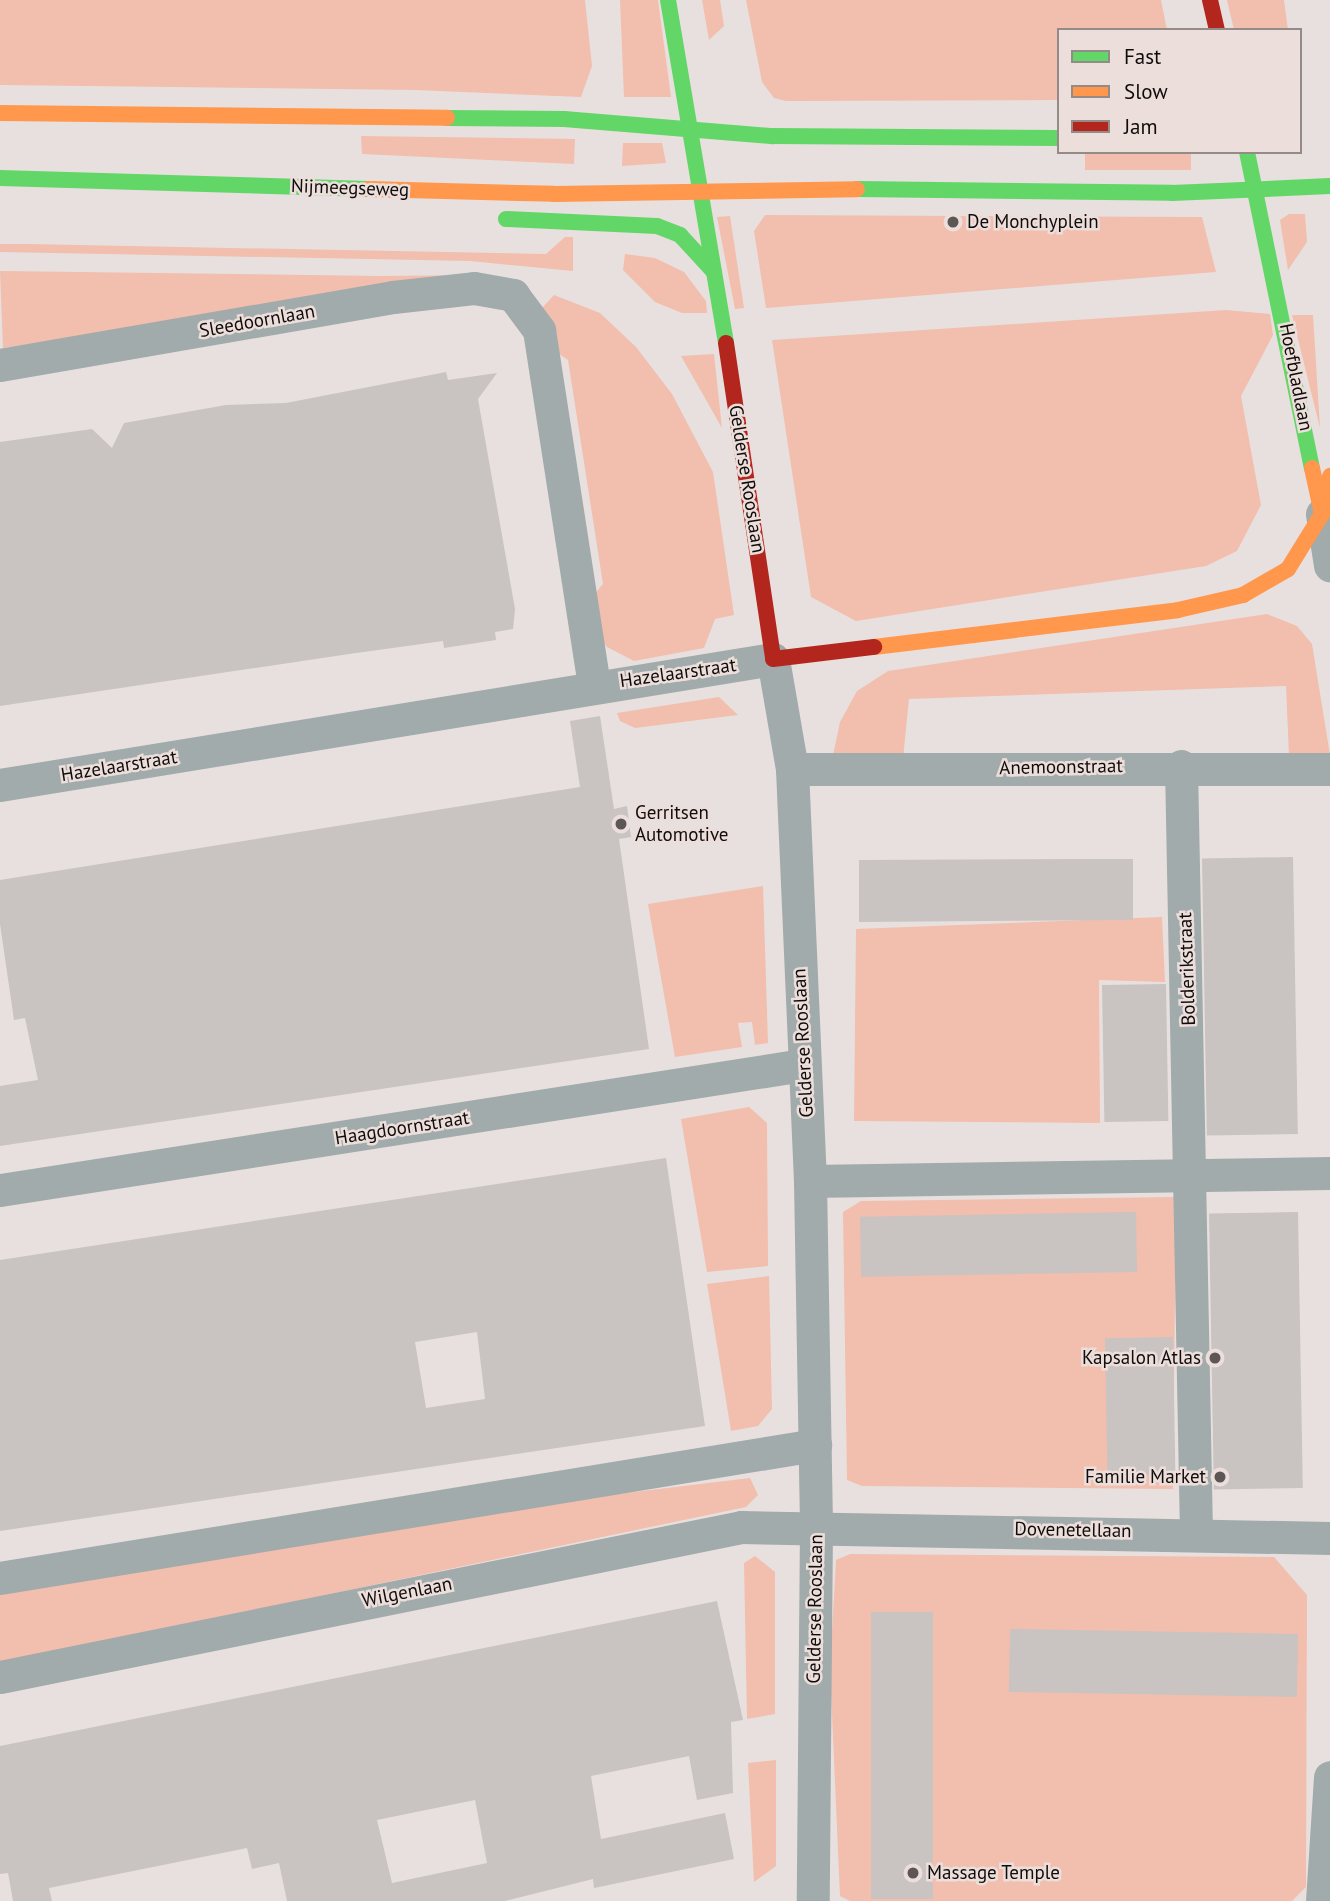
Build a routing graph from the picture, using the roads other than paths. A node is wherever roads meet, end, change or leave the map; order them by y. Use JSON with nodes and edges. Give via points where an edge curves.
{"nodes":[{"id":1,"x":667,"y":0,"type":"edge"},
{"id":2,"x":1210,"y":0,"type":"edge"},
{"id":3,"x":1217,"y":28,"type":"edge"},
{"id":4,"x":0,"y":113,"type":"edge"},
{"id":5,"x":689,"y":127,"type":"junction"},
{"id":6,"x":1057,"y":138,"type":"edge"},
{"id":7,"x":1247,"y":154,"type":"edge"},
{"id":8,"x":0,"y":178,"type":"edge"},
{"id":9,"x":126,"y":181,"type":"junction"},
{"id":10,"x":1330,"y":186,"type":"edge"},
{"id":11,"x":1256,"y":190,"type":"junction"},
{"id":12,"x":700,"y":192,"type":"junction"},
{"id":13,"x":153,"y":199,"type":"dead end"},
{"id":14,"x":491,"y":218,"type":"dead end"},
{"id":15,"x":713,"y":272,"type":"junction"},
{"id":16,"x":0,"y":365,"type":"edge"},
{"id":17,"x":1330,"y":476,"type":"edge"},
{"id":18,"x":1322,"y":514,"type":"junction"},
{"id":19,"x":1330,"y":565,"type":"edge"},
{"id":20,"x":773,"y":659,"type":"junction"},
{"id":21,"x":594,"y":684,"type":"junction"},
{"id":22,"x":1181,"y":766,"type":"junction"},
{"id":23,"x":792,"y":769,"type":"junction"},
{"id":24,"x":1330,"y":769,"type":"edge"},
{"id":25,"x":0,"y":785,"type":"edge"},
{"id":26,"x":803,"y":1065,"type":"junction"},
{"id":27,"x":1193,"y":1173,"type":"junction"},
{"id":28,"x":1330,"y":1173,"type":"edge"},
{"id":29,"x":810,"y":1181,"type":"junction"},
{"id":30,"x":0,"y":1190,"type":"edge"},
{"id":31,"x":815,"y":1445,"type":"junction"},
{"id":32,"x":816,"y":1526,"type":"junction"},
{"id":33,"x":1196,"y":1532,"type":"junction"},
{"id":34,"x":1330,"y":1538,"type":"edge"},
{"id":35,"x":0,"y":1578,"type":"edge"},
{"id":36,"x":0,"y":1678,"type":"edge"},
{"id":37,"x":1330,"y":1777,"type":"edge"},
{"id":38,"x":813,"y":1901,"type":"edge"},
{"id":39,"x":1322,"y":1901,"type":"edge"}],
"edges":[{"from":1,"to":5,"type":"main road"},
{"from":2,"to":3,"type":"main road"},
{"from":4,"to":5,"type":"main road","via":[[564,119]]},
{"from":5,"to":6,"type":"main road","via":[[888,140]]},
{"from":5,"to":12,"type":"main road"},
{"from":7,"to":11,"type":"main road"},
{"from":8,"to":9,"type":"main road","name":"Nijmeegseweg"},
{"from":9,"to":12,"type":"main road","name":"Nijmeegseweg","via":[[554,194]]},
{"from":9,"to":13,"type":"main road"},
{"from":10,"to":11,"type":"main road"},
{"from":11,"to":12,"type":"main road"},
{"from":11,"to":18,"type":"main road","name":"Hoefbladlaan"},
{"from":12,"to":15,"type":"main road","name":"Gelderse Rooslaan"},
{"from":14,"to":15,"type":"main road","via":[[657,226],[681,235]]},
{"from":15,"to":20,"type":"main road","name":"Gelderse Rooslaan"},
{"from":16,"to":21,"type":"street","name":"Sleedoornlaan","via":[[393,298],[474,288],[513,295],[539,330]]},
{"from":17,"to":18,"type":"main road"},
{"from":18,"to":19,"type":"street","name":"Hoefbladlaan"},
{"from":18,"to":20,"type":"main road","name":"Hazelaarstraat","via":[[1287,569],[1243,596],[1178,610]]},
{"from":20,"to":21,"type":"street","name":"Hazelaarstraat"},
{"from":20,"to":23,"type":"street","name":"Gelderse Rooslaan"},
{"from":21,"to":25,"type":"street","name":"Hazelaarstraat"},
{"from":22,"to":23,"type":"street","name":"Anemoonstraat"},
{"from":22,"to":24,"type":"street","name":"Anemoonstraat"},
{"from":22,"to":27,"type":"street","name":"Bolderikstraat"},
{"from":23,"to":26,"type":"street","name":"Gelderse Rooslaan"},
{"from":26,"to":29,"type":"street","name":"Gelderse Rooslaan"},
{"from":26,"to":30,"type":"street","name":"Haagdoornstraat"},
{"from":27,"to":28,"type":"street"},
{"from":27,"to":29,"type":"street"},
{"from":27,"to":33,"type":"street","name":"Bolderikstraat"},
{"from":29,"to":31,"type":"street","name":"Gelderse Rooslaan"},
{"from":31,"to":32,"type":"street","name":"Gelderse Rooslaan"},
{"from":31,"to":35,"type":"street"},
{"from":32,"to":33,"type":"street","name":"Dovenetellaan"},
{"from":32,"to":36,"type":"street","name":"Wilgenlaan","via":[[741,1527]]},
{"from":32,"to":38,"type":"street","name":"Gelderse Rooslaan"},
{"from":33,"to":34,"type":"street","name":"Dovenetellaan"},
{"from":37,"to":39,"type":"street"}]}
